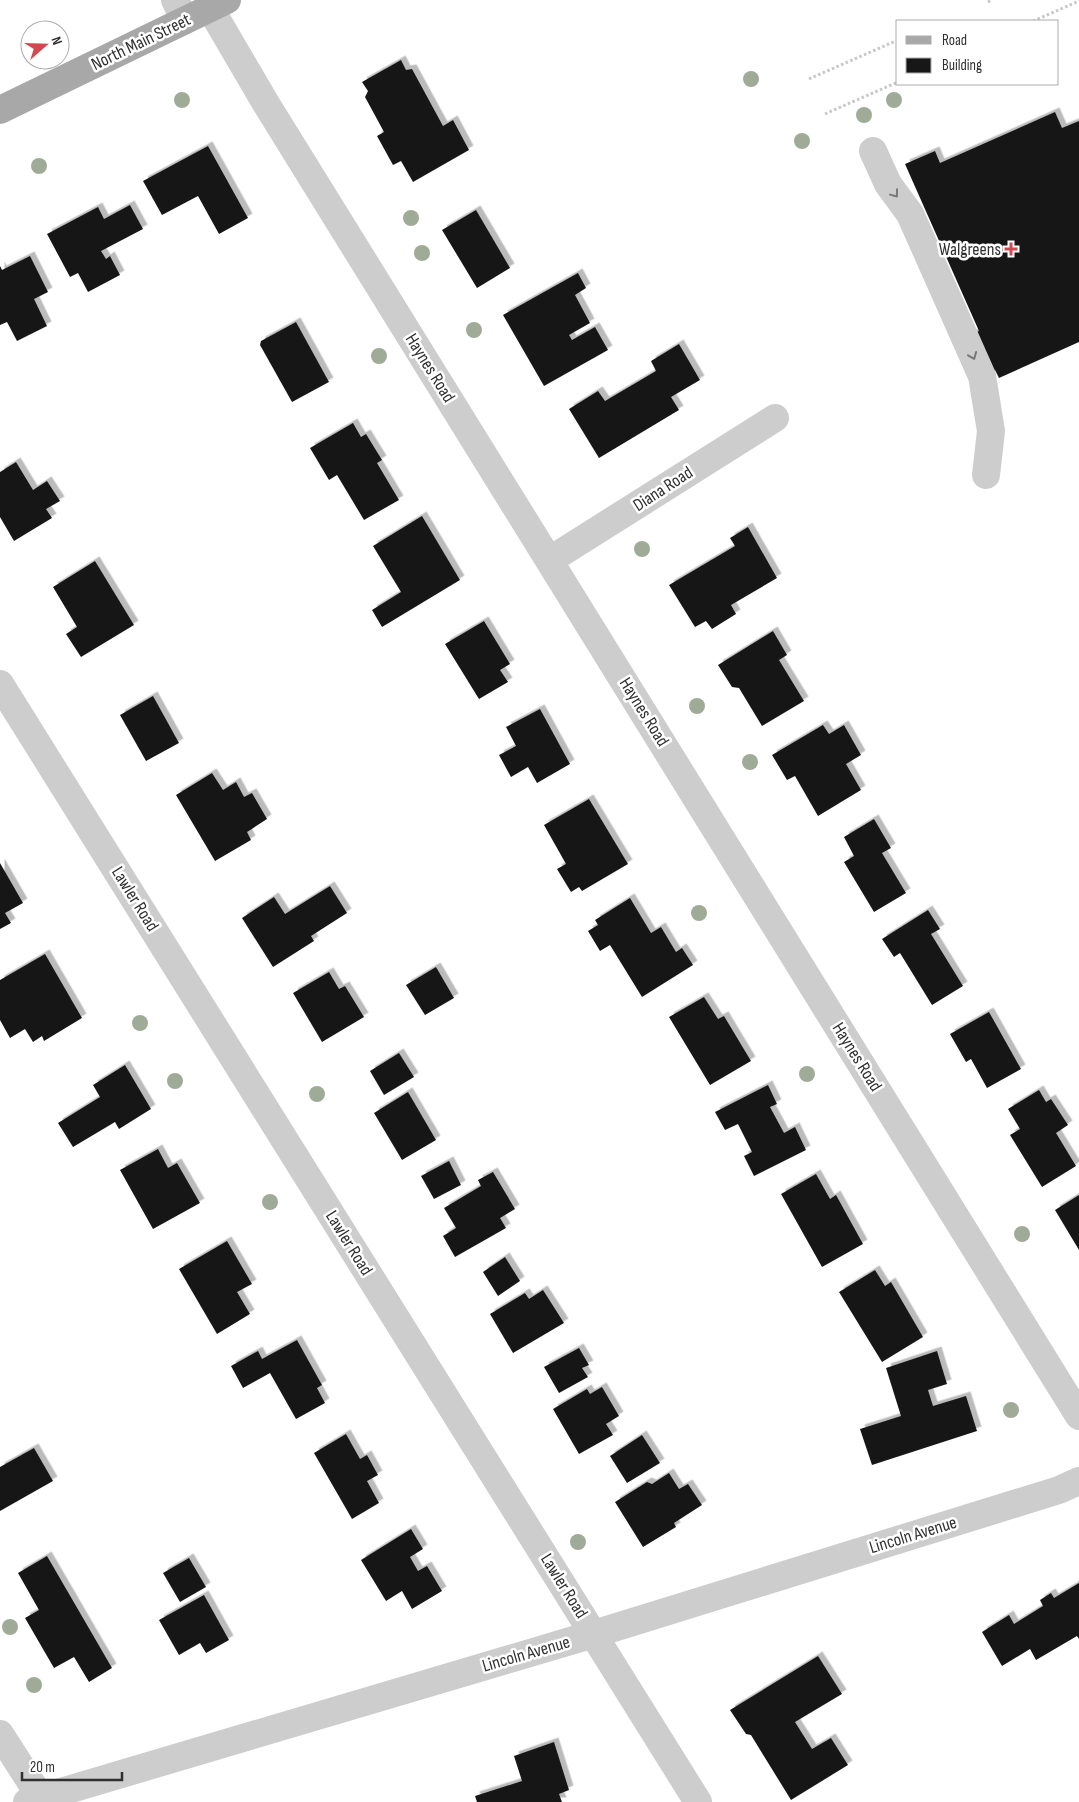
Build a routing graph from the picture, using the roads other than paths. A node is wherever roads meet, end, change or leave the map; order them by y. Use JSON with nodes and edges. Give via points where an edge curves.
{"nodes":[{"id":1,"x":219,"y":4,"type":"edge"},
{"id":2,"x":180,"y":10,"type":"edge"},
{"id":3,"x":0,"y":110,"type":"edge"},
{"id":4,"x":873,"y":152,"type":"dead end"},
{"id":5,"x":775,"y":418,"type":"dead end"},
{"id":6,"x":986,"y":475,"type":"dead end"},
{"id":7,"x":550,"y":560,"type":"junction"},
{"id":8,"x":0,"y":684,"type":"edge"},
{"id":9,"x":1079,"y":1416,"type":"edge"},
{"id":10,"x":1079,"y":1480,"type":"edge"},
{"id":11,"x":594,"y":1634,"type":"junction"},
{"id":12,"x":0,"y":1734,"type":"edge"},
{"id":13,"x":34,"y":1800,"type":"edge"},
{"id":14,"x":698,"y":1802,"type":"edge"}],
"edges":[{"from":1,"to":2,"type":"main road","name":"North Main Street"},
{"from":1,"to":7,"type":"street","name":"Haynes Road","via":[[264,102]]},
{"from":2,"to":3,"type":"main road","name":"North Main Street"},
{"from":4,"to":6,"type":"street","one_way":true,"via":[[888,184],[910,214],[982,376],[991,431]]},
{"from":5,"to":7,"type":"street","name":"Diana Road"},
{"from":7,"to":9,"type":"street","name":"Haynes Road"},
{"from":8,"to":11,"type":"street","name":"Lawler Road"},
{"from":10,"to":11,"type":"street","name":"Lincoln Avenue","via":[[1059,1490]]},
{"from":11,"to":13,"type":"street","name":"Lincoln Avenue"},
{"from":11,"to":14,"type":"street","name":"Lawler Road"},
{"from":12,"to":13,"type":"street"}]}
